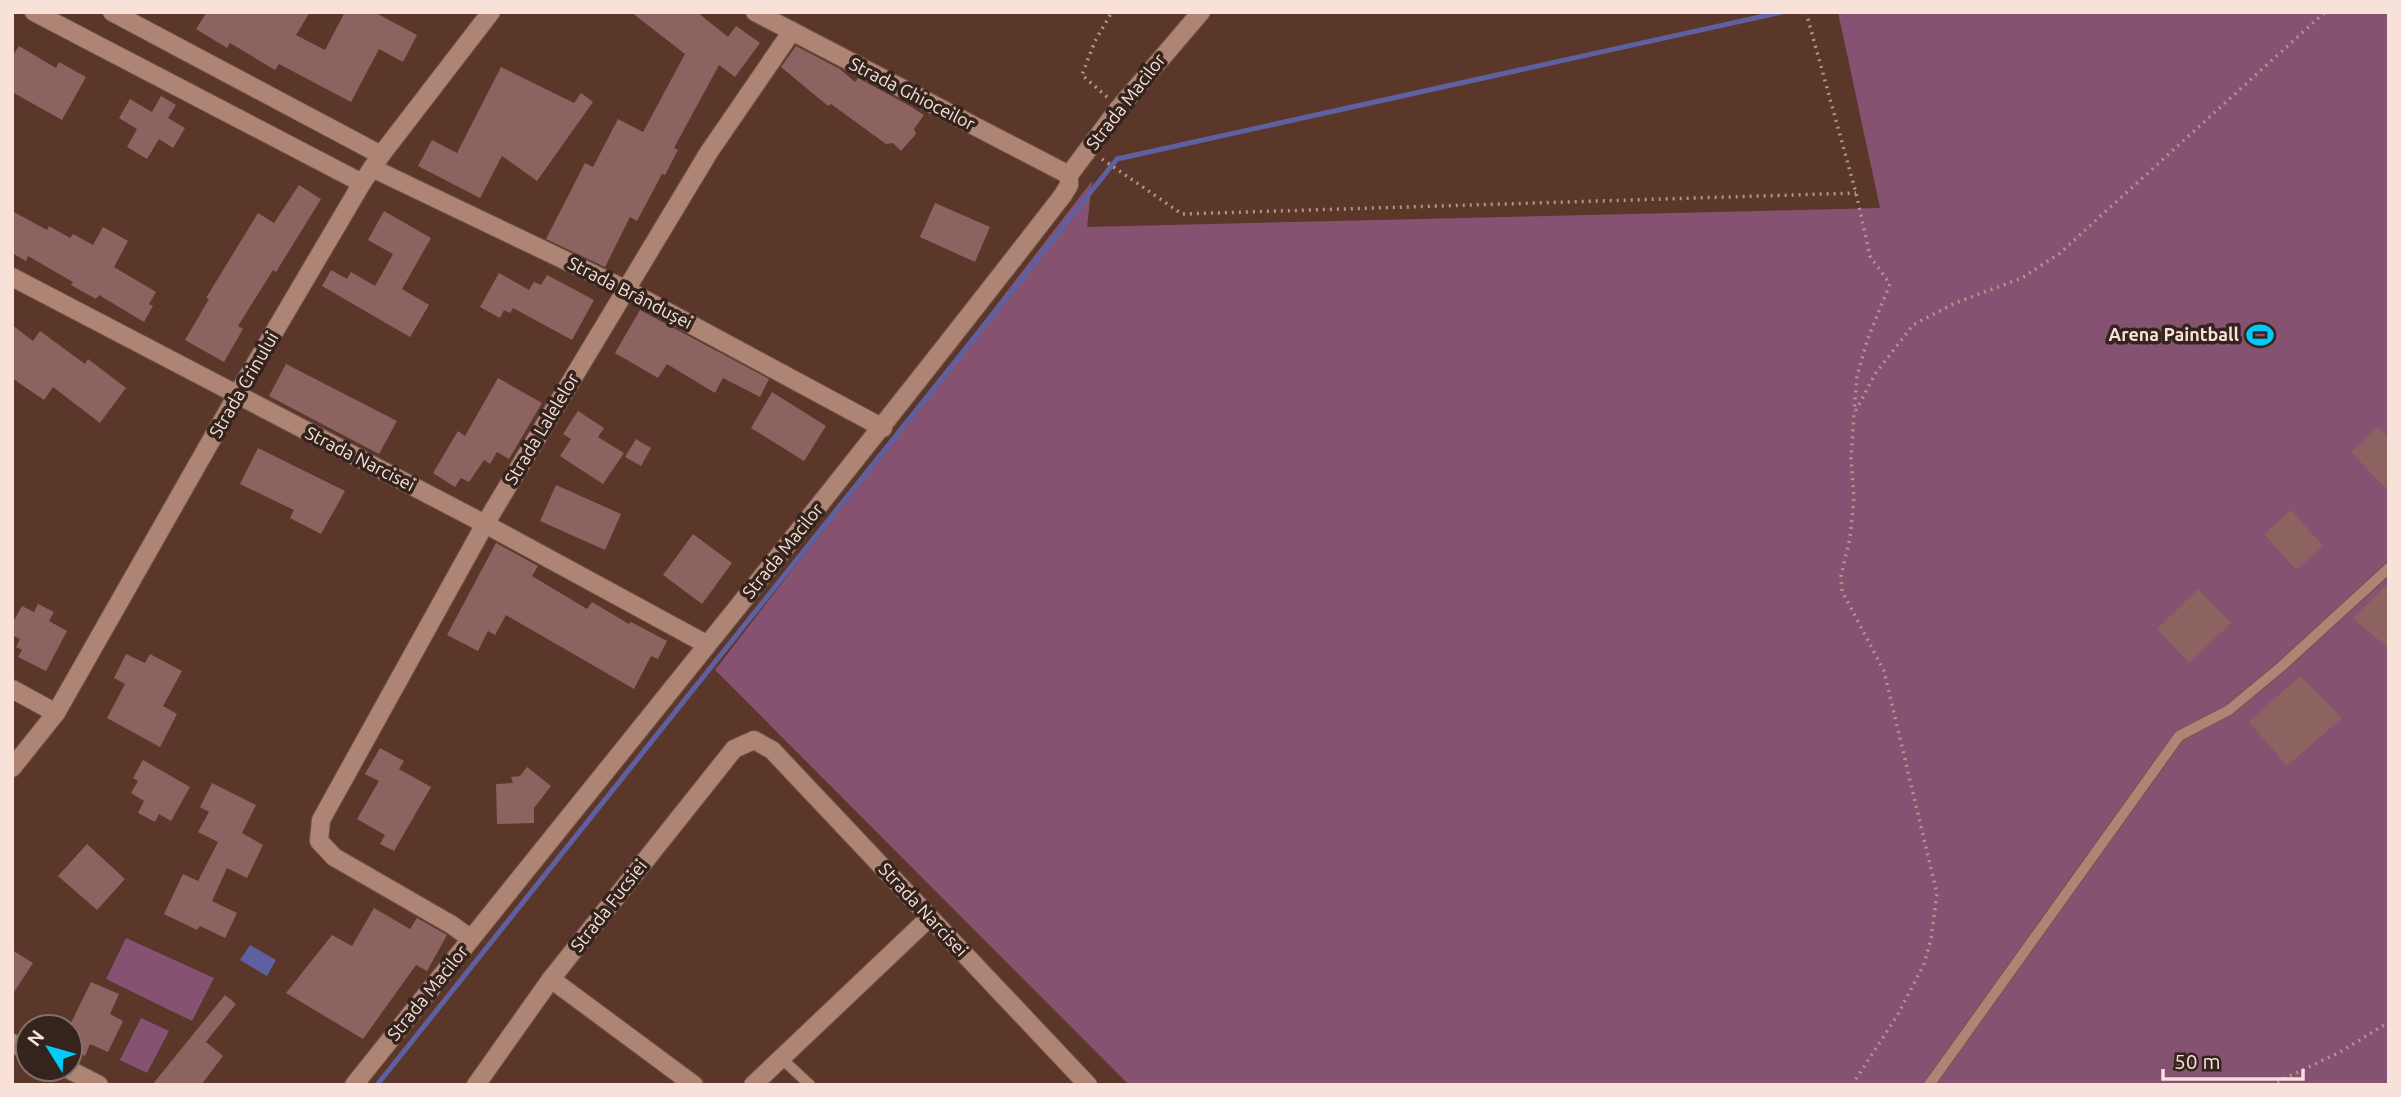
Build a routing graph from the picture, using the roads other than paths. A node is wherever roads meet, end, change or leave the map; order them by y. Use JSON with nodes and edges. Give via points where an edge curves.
{"nodes":[{"id":1,"x":34,"y":12,"type":"edge"},
{"id":2,"x":112,"y":12,"type":"edge"},
{"id":3,"x":491,"y":12,"type":"edge"},
{"id":4,"x":755,"y":12,"type":"edge"},
{"id":5,"x":1201,"y":12,"type":"edge"},
{"id":6,"x":792,"y":31,"type":"junction"},
{"id":7,"x":372,"y":169,"type":"junction"},
{"id":8,"x":1069,"y":175,"type":"junction"},
{"id":9,"x":12,"y":277,"type":"edge"},
{"id":10,"x":627,"y":290,"type":"junction"},
{"id":11,"x":237,"y":396,"type":"junction"},
{"id":12,"x":883,"y":428,"type":"junction"},
{"id":13,"x":485,"y":524,"type":"junction"},
{"id":14,"x":2389,"y":568,"type":"edge"},
{"id":15,"x":706,"y":644,"type":"junction"},
{"id":16,"x":12,"y":689,"type":"edge"},
{"id":17,"x":56,"y":713,"type":"junction"},
{"id":18,"x":754,"y":740,"type":"joint"},
{"id":19,"x":12,"y":768,"type":"edge"},
{"id":20,"x":929,"y":918,"type":"junction"},
{"id":21,"x":471,"y":939,"type":"junction"},
{"id":22,"x":551,"y":979,"type":"junction"},
{"id":23,"x":781,"y":1058,"type":"junction"},
{"id":24,"x":354,"y":1085,"type":"edge"},
{"id":25,"x":476,"y":1085,"type":"edge"},
{"id":26,"x":694,"y":1085,"type":"edge"},
{"id":27,"x":753,"y":1085,"type":"edge"},
{"id":28,"x":810,"y":1085,"type":"edge"},
{"id":29,"x":1088,"y":1085,"type":"edge"},
{"id":30,"x":1929,"y":1085,"type":"edge"}],
"edges":[{"from":1,"to":7,"type":"street","name":"Strada Brândușei"},
{"from":2,"to":7,"type":"street","name":"Strada Brândușei"},
{"from":3,"to":7,"type":"street","name":"Strada Crinului"},
{"from":4,"to":6,"type":"street","name":"Strada Ghioceilor"},
{"from":5,"to":8,"type":"street","name":"Strada Macilor"},
{"from":6,"to":8,"type":"street","name":"Strada Ghioceilor"},
{"from":6,"to":10,"type":"street","name":"Strada Lalelelor","via":[[709,152]]},
{"from":7,"to":10,"type":"street","name":"Strada Brândușei"},
{"from":7,"to":11,"type":"street","name":"Strada Crinului"},
{"from":8,"to":12,"type":"street","name":"Strada Macilor","via":[[1063,195]]},
{"from":9,"to":11,"type":"street","name":"Strada Narcisei"},
{"from":10,"to":12,"type":"street","name":"Strada Brândușei"},
{"from":10,"to":13,"type":"street","name":"Strada Lalelelor"},
{"from":11,"to":13,"type":"street","name":"Strada Narcisei"},
{"from":11,"to":17,"type":"street","name":"Strada Crinului"},
{"from":12,"to":15,"type":"street","name":"Strada Macilor"},
{"from":13,"to":15,"type":"street","name":"Strada Narcisei"},
{"from":13,"to":21,"type":"street","name":"Strada Lalelelor","via":[[321,820],[319,841],[334,858]]},
{"from":14,"to":30,"type":"lane","via":[[2230,710],[2179,736]]},
{"from":15,"to":21,"type":"street","name":"Strada Macilor"},
{"from":16,"to":17,"type":"street"},
{"from":17,"to":19,"type":"street","name":"Strada Crinului"},
{"from":18,"to":20,"type":"street","name":"Strada Narcisei","via":[[772,750]]},
{"from":18,"to":22,"type":"street","name":"Strada Fucsiei","via":[[734,749]]},
{"from":20,"to":23,"type":"street"},
{"from":20,"to":29,"type":"street","name":"Strada Narcisei"},
{"from":21,"to":24,"type":"street","name":"Strada Macilor"},
{"from":22,"to":25,"type":"street","name":"Strada Fucsiei"},
{"from":22,"to":26,"type":"street"},
{"from":23,"to":27,"type":"street"},
{"from":23,"to":28,"type":"lane"}]}
